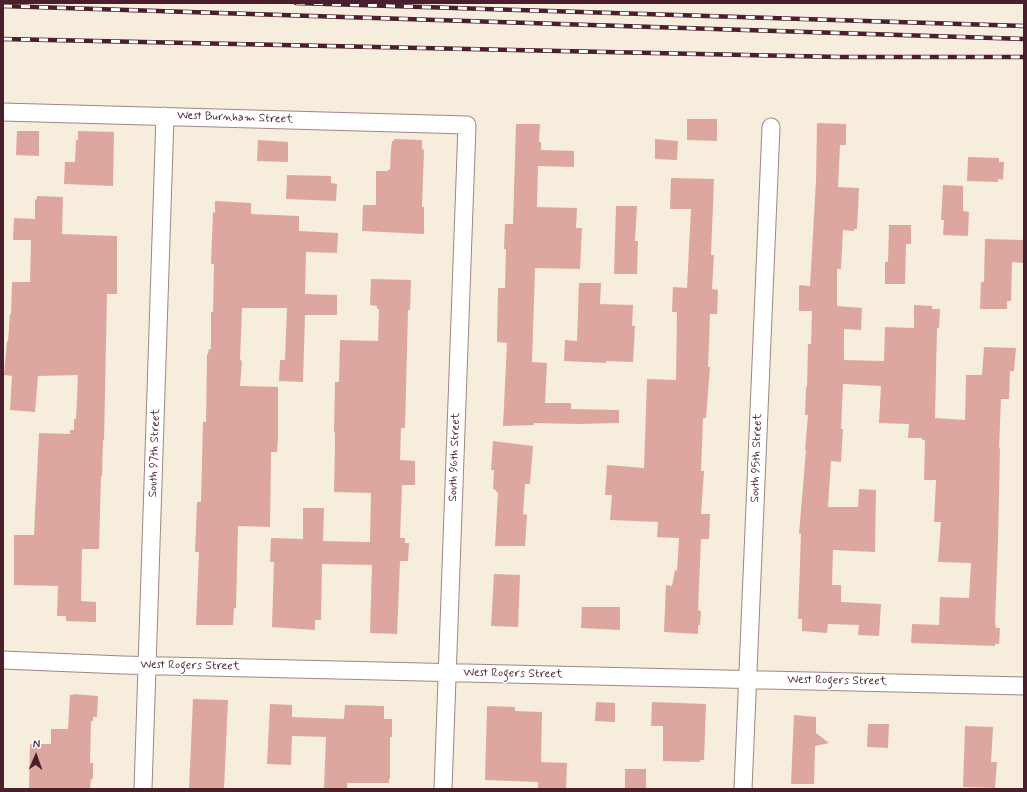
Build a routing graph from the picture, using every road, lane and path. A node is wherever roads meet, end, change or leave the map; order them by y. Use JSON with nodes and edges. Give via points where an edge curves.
{"nodes":[{"id":1,"x":3,"y":112,"type":"edge"},
{"id":2,"x":165,"y":116,"type":"junction"},
{"id":3,"x":467,"y":125,"type":"joint"},
{"id":4,"x":771,"y":127,"type":"dead end"},
{"id":5,"x":3,"y":660,"type":"edge"},
{"id":6,"x":148,"y":665,"type":"junction"},
{"id":7,"x":448,"y":672,"type":"junction"},
{"id":8,"x":748,"y":679,"type":"junction"},
{"id":9,"x":1024,"y":686,"type":"edge"},
{"id":10,"x":142,"y":789,"type":"edge"},
{"id":11,"x":443,"y":789,"type":"edge"},
{"id":12,"x":743,"y":789,"type":"edge"}],
"edges":[{"from":1,"to":2,"type":"street","name":"West Burnham Street"},
{"from":2,"to":3,"type":"street","name":"West Burnham Street"},
{"from":2,"to":6,"type":"street","name":"South 97th Street"},
{"from":3,"to":7,"type":"street","name":"South 96th Street"},
{"from":4,"to":8,"type":"street","name":"South 95th Street"},
{"from":5,"to":6,"type":"street","name":"West Rogers Street"},
{"from":6,"to":7,"type":"street","name":"West Rogers Street"},
{"from":6,"to":10,"type":"street","name":"South 97th Street"},
{"from":7,"to":8,"type":"street","name":"West Rogers Street"},
{"from":7,"to":11,"type":"street","name":"South 96th Street"},
{"from":8,"to":9,"type":"street","name":"West Rogers Street"},
{"from":8,"to":12,"type":"street","name":"South 95th Street"}]}
